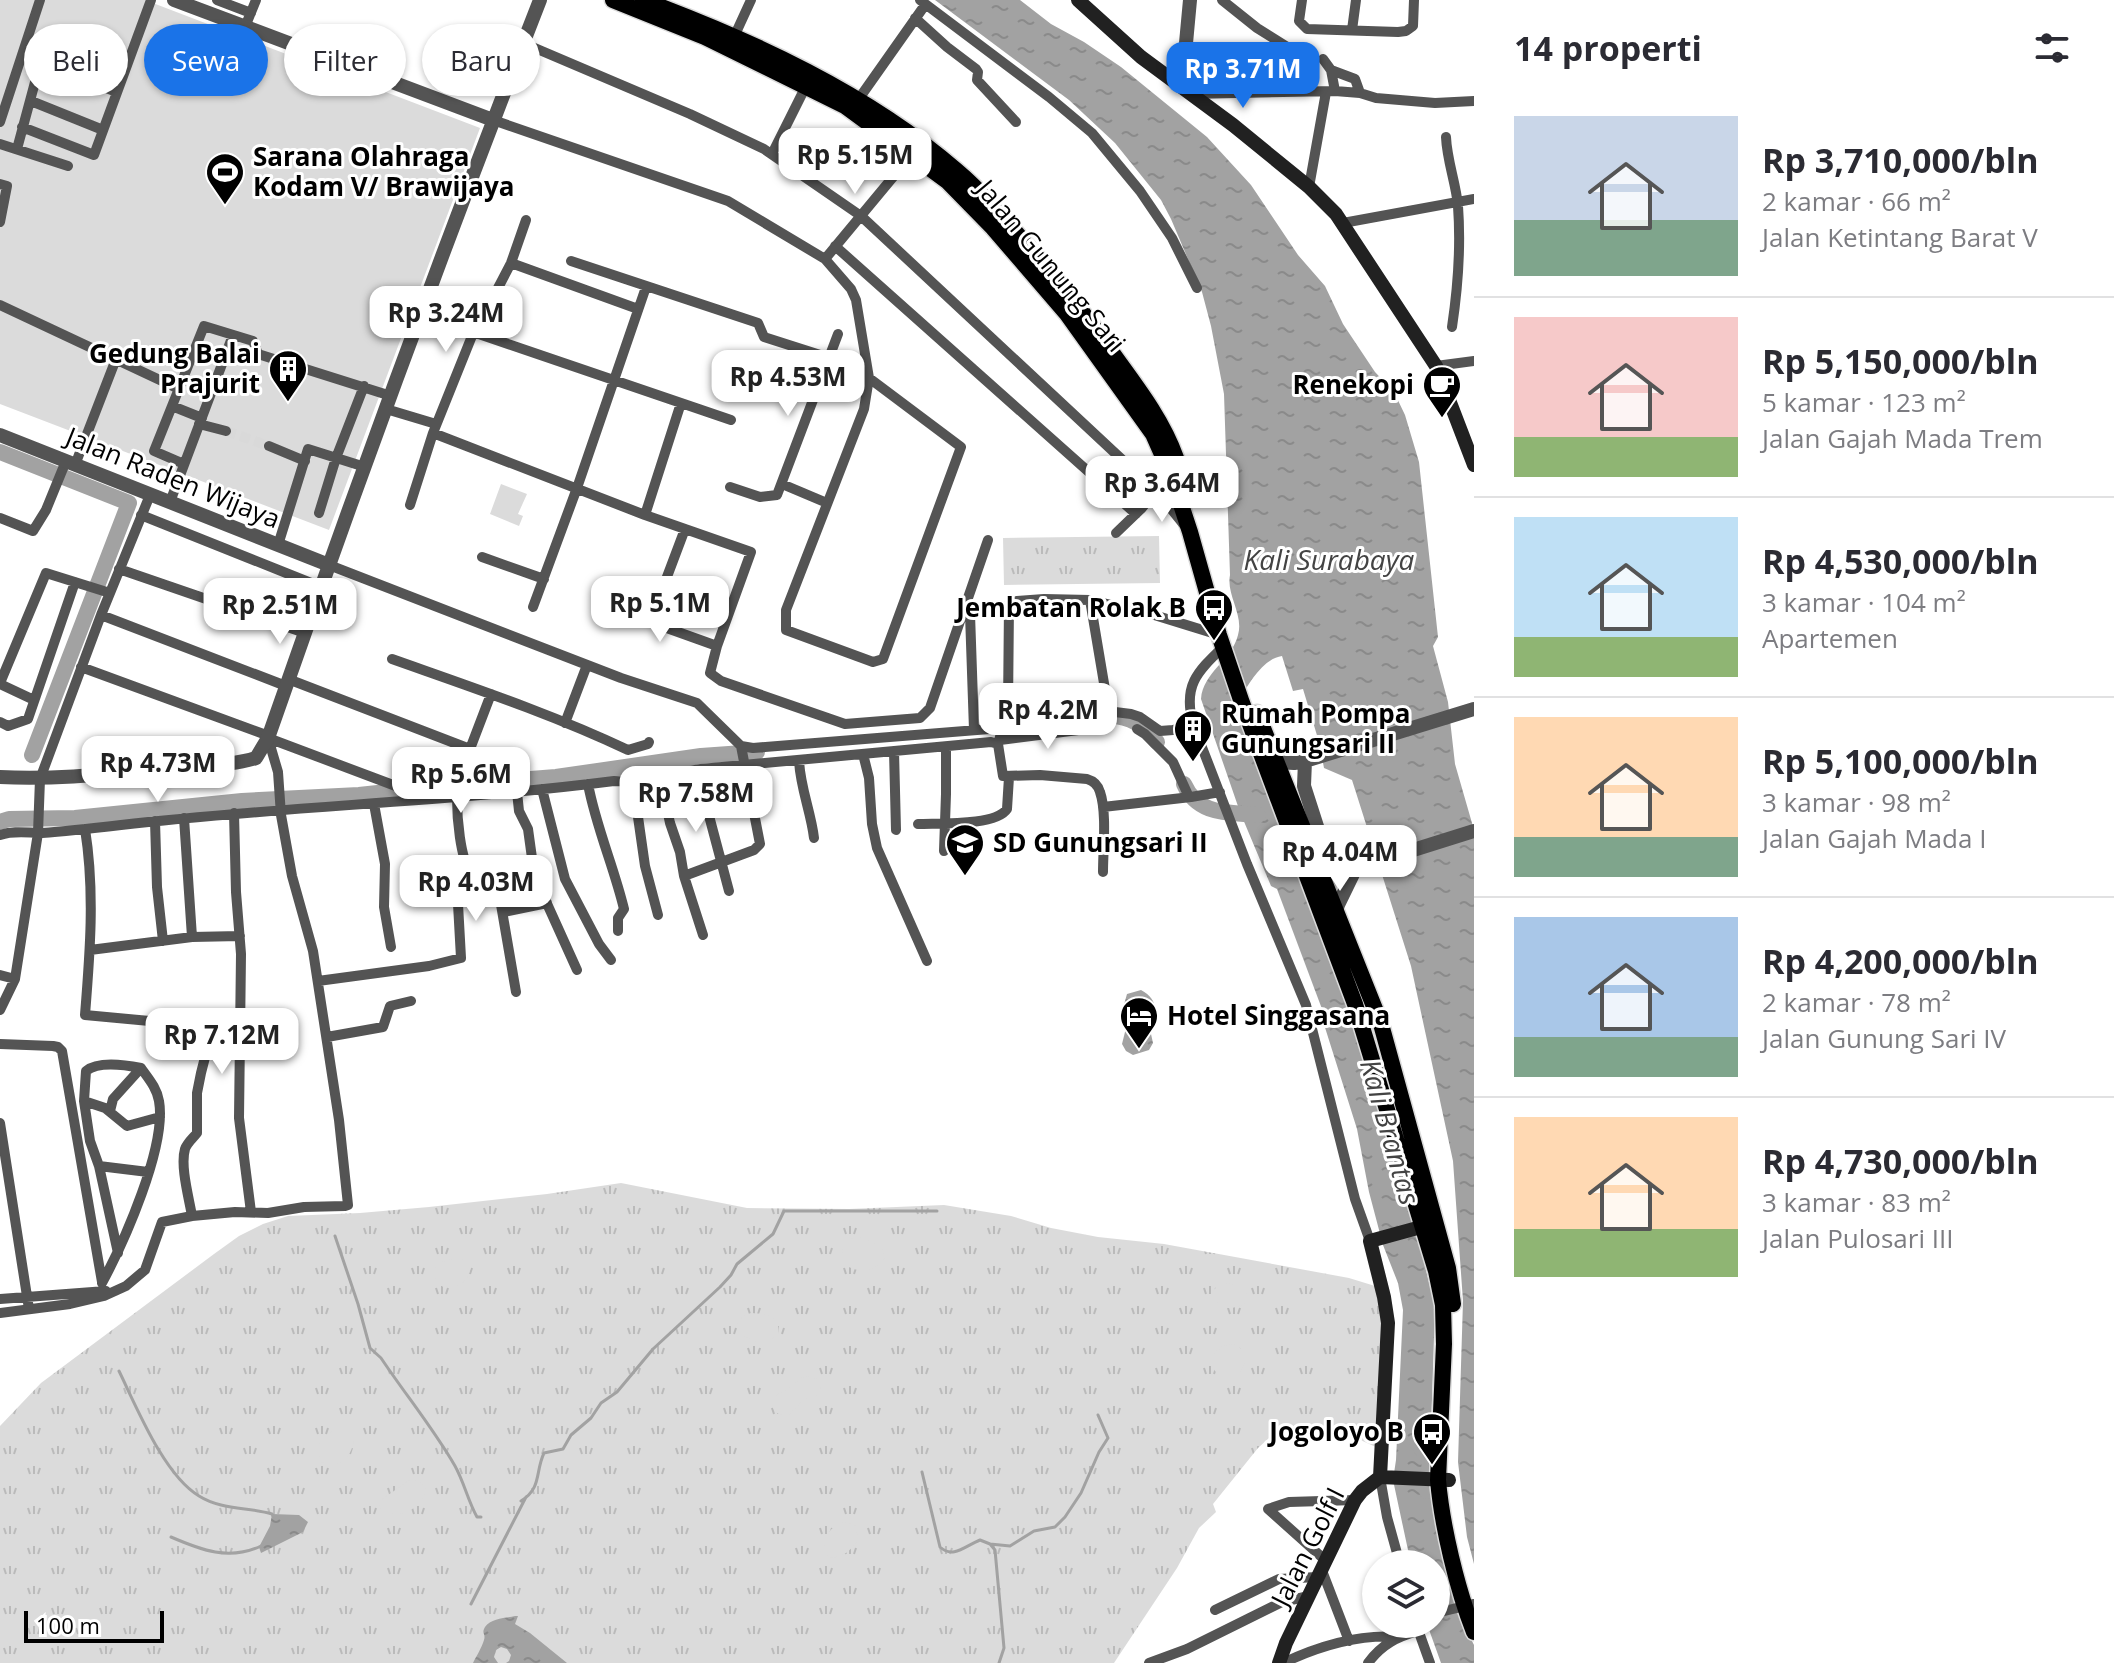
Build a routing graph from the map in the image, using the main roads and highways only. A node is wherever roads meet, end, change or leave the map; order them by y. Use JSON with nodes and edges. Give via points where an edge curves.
{"nodes":[{"id":1,"x":613,"y":0,"type":"edge"},
{"id":2,"x":643,"y":0,"type":"edge"},
{"id":3,"x":1078,"y":0,"type":"edge"},
{"id":4,"x":916,"y":149,"type":"junction"},
{"id":5,"x":1144,"y":409,"type":"junction"},
{"id":6,"x":1474,"y":465,"type":"edge"},
{"id":7,"x":1225,"y":645,"type":"junction"},
{"id":8,"x":1273,"y":768,"type":"junction"},
{"id":9,"x":1381,"y":1024,"type":"junction"},
{"id":10,"x":1362,"y":1027,"type":"junction"},
{"id":11,"x":1426,"y":1225,"type":"junction"},
{"id":12,"x":1383,"y":1477,"type":"junction"},
{"id":13,"x":1438,"y":1480,"type":"junction"},
{"id":14,"x":1467,"y":1606,"type":"edge"},
{"id":15,"x":1474,"y":1632,"type":"edge"},
{"id":16,"x":1281,"y":1663,"type":"edge"}],
"edges":[{"from":1,"to":4,"type":"main road","name":"Jalan Gunung Sari","via":[[806,86]]},
{"from":2,"to":4,"type":"main road","name":"Jalan Gunung Sari","via":[[708,24],[858,100]]},
{"from":3,"to":6,"type":"main road","via":[[1141,57],[1309,187],[1343,223],[1436,366]]},
{"from":4,"to":5,"type":"main road","name":"Jalan Gunung Sari","via":[[956,170],[1004,218],[1076,303]]},
{"from":5,"to":7,"type":"main road","name":"Jalan Gunung Sari"},
{"from":5,"to":7,"type":"main road","name":"Jalan Gunung Sari","via":[[1174,452],[1186,486]]},
{"from":7,"to":8,"type":"main road","name":"Jalan Gunung Sari"},
{"from":8,"to":9,"type":"main road","via":[[1316,859]]},
{"from":8,"to":10,"type":"main road"},
{"from":9,"to":10,"type":"main road","via":[[1375,1030]]},
{"from":9,"to":11,"type":"main road"},
{"from":10,"to":11,"type":"main road"},
{"from":11,"to":12,"type":"main road","via":[[1374,1240],[1388,1323]]},
{"from":11,"to":13,"type":"main road","via":[[1443,1305]]},
{"from":12,"to":13,"type":"main road"},
{"from":12,"to":16,"type":"main road","name":"Jalan Golf I","via":[[1355,1500]]},
{"from":13,"to":14,"type":"main road"},
{"from":14,"to":15,"type":"main road"}]}
